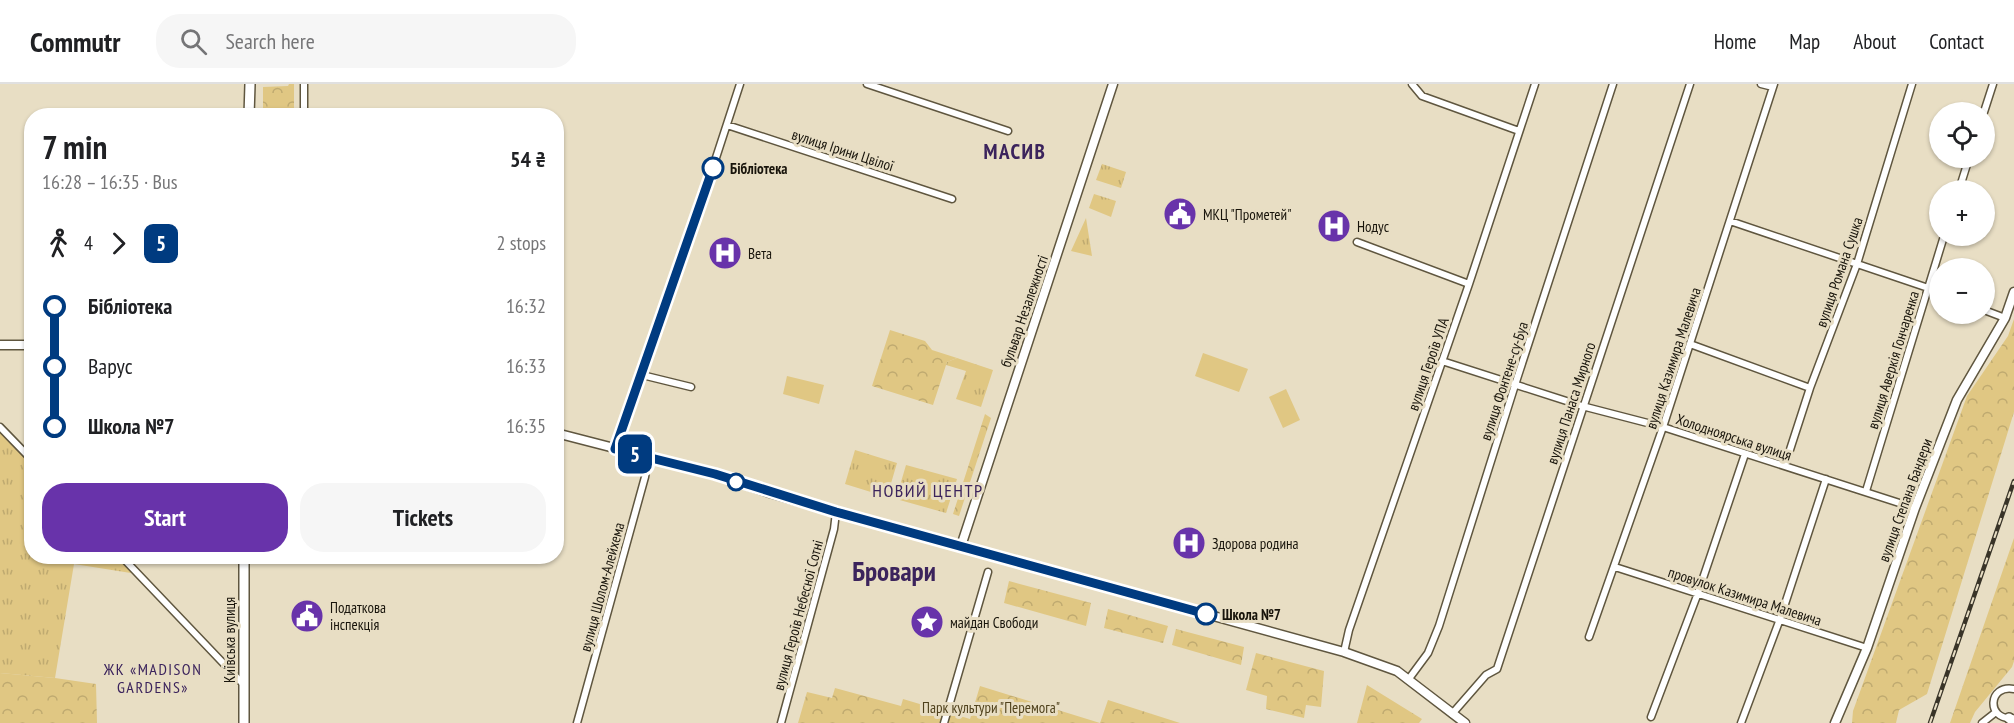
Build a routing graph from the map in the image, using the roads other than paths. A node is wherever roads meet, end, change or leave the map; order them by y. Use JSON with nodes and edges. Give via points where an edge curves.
{"nodes":[{"id":1,"x":250,"y":84,"type":"edge"},
{"id":2,"x":304,"y":84,"type":"edge"},
{"id":3,"x":740,"y":84,"type":"edge"},
{"id":4,"x":867,"y":84,"type":"edge"},
{"id":5,"x":1113,"y":84,"type":"edge"},
{"id":6,"x":1412,"y":84,"type":"edge"},
{"id":7,"x":1535,"y":84,"type":"edge"},
{"id":8,"x":1613,"y":84,"type":"edge"},
{"id":9,"x":1690,"y":84,"type":"edge"},
{"id":10,"x":1761,"y":84,"type":"edge"},
{"id":11,"x":1912,"y":84,"type":"edge"},
{"id":12,"x":1993,"y":84,"type":"edge"},
{"id":13,"x":1773,"y":86,"type":"edge"},
{"id":14,"x":1987,"y":102,"type":"edge"},
{"id":15,"x":249,"y":108,"type":"edge"},
{"id":16,"x":304,"y":108,"type":"edge"},
{"id":17,"x":728,"y":125,"type":"junction"},
{"id":18,"x":1008,"y":130,"type":"dead end"},
{"id":19,"x":1520,"y":131,"type":"junction"},
{"id":20,"x":952,"y":199,"type":"dead end"},
{"id":21,"x":1730,"y":221,"type":"junction"},
{"id":22,"x":1357,"y":242,"type":"dead end"},
{"id":23,"x":1941,"y":246,"type":"edge"},
{"id":24,"x":1857,"y":264,"type":"junction"},
{"id":25,"x":1469,"y":284,"type":"junction"},
{"id":26,"x":1928,"y":288,"type":"junction"},
{"id":27,"x":2014,"y":292,"type":"edge"},
{"id":28,"x":1995,"y":314,"type":"edge"},
{"id":29,"x":2006,"y":318,"type":"junction"},
{"id":30,"x":1690,"y":344,"type":"junction"},
{"id":31,"x":0,"y":345,"type":"edge"},
{"id":32,"x":24,"y":345,"type":"edge"},
{"id":33,"x":1442,"y":361,"type":"junction"},
{"id":34,"x":642,"y":375,"type":"junction"},
{"id":35,"x":1515,"y":385,"type":"junction"},
{"id":36,"x":691,"y":387,"type":"dead end"},
{"id":37,"x":1810,"y":388,"type":"junction"},
{"id":38,"x":1582,"y":406,"type":"junction"},
{"id":39,"x":0,"y":427,"type":"edge"},
{"id":40,"x":1663,"y":427,"type":"junction"},
{"id":41,"x":564,"y":435,"type":"edge"},
{"id":42,"x":615,"y":449,"type":"junction"},
{"id":43,"x":24,"y":452,"type":"edge"},
{"id":44,"x":1745,"y":454,"type":"junction"},
{"id":45,"x":648,"y":457,"type":"junction"},
{"id":46,"x":1785,"y":465,"type":"junction"},
{"id":47,"x":1826,"y":479,"type":"junction"},
{"id":48,"x":1866,"y":491,"type":"junction"},
{"id":49,"x":1915,"y":508,"type":"junction"},
{"id":50,"x":836,"y":512,"type":"junction"},
{"id":51,"x":961,"y":546,"type":"junction"},
{"id":52,"x":129,"y":564,"type":"edge"},
{"id":53,"x":244,"y":564,"type":"edge"},
{"id":54,"x":1615,"y":567,"type":"junction"},
{"id":55,"x":988,"y":572,"type":"dead end"},
{"id":56,"x":1698,"y":593,"type":"junction"},
{"id":57,"x":1780,"y":619,"type":"junction"},
{"id":58,"x":1589,"y":637,"type":"dead end"},
{"id":59,"x":1867,"y":648,"type":"junction"},
{"id":60,"x":1344,"y":652,"type":"junction"},
{"id":61,"x":1408,"y":680,"type":"junction"},
{"id":62,"x":244,"y":685,"type":"junction"},
{"id":63,"x":2014,"y":688,"type":"edge"},
{"id":64,"x":1996,"y":712,"type":"junction"},
{"id":65,"x":1452,"y":714,"type":"junction"},
{"id":66,"x":1651,"y":717,"type":"dead end"},
{"id":67,"x":2012,"y":719,"type":"edge"},
{"id":68,"x":244,"y":723,"type":"edge"},
{"id":69,"x":577,"y":723,"type":"edge"},
{"id":70,"x":781,"y":723,"type":"edge"},
{"id":71,"x":944,"y":723,"type":"edge"},
{"id":72,"x":1465,"y":723,"type":"edge"},
{"id":73,"x":1741,"y":723,"type":"edge"},
{"id":74,"x":1835,"y":723,"type":"edge"},
{"id":75,"x":1982,"y":723,"type":"edge"}],
"edges":[{"from":1,"to":15,"type":"main road"},
{"from":2,"to":16,"type":"street"},
{"from":3,"to":17,"type":"street"},
{"from":4,"to":18,"type":"street"},
{"from":5,"to":51,"type":"main road","name":"бульвар Незалежності"},
{"from":6,"to":19,"type":"street","via":[[1422,96]]},
{"from":7,"to":19,"type":"street","name":"вулиця Героїв УПА"},
{"from":8,"to":35,"type":"street","name":"вулиця Фонтене-су-Буа"},
{"from":9,"to":38,"type":"street","name":"вулиця Панаса Мирного"},
{"from":10,"to":13,"type":"street"},
{"from":11,"to":24,"type":"street","name":"вулиця Романа Сушка"},
{"from":12,"to":14,"type":"street"},
{"from":13,"to":21,"type":"street","name":"вулиця Казимира Малевича"},
{"from":17,"to":20,"type":"street","name":"вулиця Ірини Цвілої"},
{"from":17,"to":34,"type":"street"},
{"from":19,"to":25,"type":"street","name":"вулиця Героїв УПА"},
{"from":21,"to":24,"type":"street"},
{"from":21,"to":30,"type":"street","name":"вулиця Казимира Малевича"},
{"from":22,"to":25,"type":"street"},
{"from":23,"to":26,"type":"street","name":"вулиця Аверкія Гончаренка"},
{"from":24,"to":26,"type":"street"},
{"from":24,"to":37,"type":"street","name":"вулиця Романа Сушка"},
{"from":25,"to":33,"type":"street","name":"вулиця Героїв УПА"},
{"from":26,"to":48,"type":"street","name":"вулиця Аверкія Гончаренка"},
{"from":27,"to":29,"type":"main road","name":"вулиця Степана Бандери"},
{"from":28,"to":29,"type":"street"},
{"from":29,"to":49,"type":"main road","name":"вулиця Степана Бандери","via":[[1957,400]]},
{"from":30,"to":37,"type":"street"},
{"from":30,"to":40,"type":"street","name":"вулиця Казимира Малевича"},
{"from":31,"to":32,"type":"main road"},
{"from":33,"to":35,"type":"street","name":"Холодноярська вулиця"},
{"from":33,"to":60,"type":"street","name":"вулиця Героїв УПА"},
{"from":34,"to":36,"type":"street"},
{"from":34,"to":42,"type":"street"},
{"from":35,"to":38,"type":"street","name":"Холодноярська вулиця"},
{"from":35,"to":61,"type":"street","name":"вулиця Фонтене-су-Буа","via":[[1439,626],[1428,652]]},
{"from":37,"to":46,"type":"street","name":"вулиця Романа Сушка"},
{"from":38,"to":40,"type":"street","name":"Холодноярська вулиця"},
{"from":38,"to":65,"type":"street","name":"вулиця Панаса Мирного","via":[[1497,669],[1486,675]]},
{"from":39,"to":43,"type":"street"},
{"from":40,"to":44,"type":"street","name":"Холодноярська вулиця"},
{"from":40,"to":54,"type":"street","name":"вулиця Казимира Малевича"},
{"from":41,"to":42,"type":"main road"},
{"from":42,"to":45,"type":"main road"},
{"from":44,"to":46,"type":"street","name":"Холодноярська вулиця"},
{"from":44,"to":56,"type":"street"},
{"from":45,"to":50,"type":"main road"},
{"from":45,"to":69,"type":"street","name":"вулиця Шолом-Алейхема"},
{"from":46,"to":47,"type":"street","name":"Холодноярська вулиця"},
{"from":47,"to":48,"type":"street","name":"Холодноярська вулиця"},
{"from":47,"to":57,"type":"street"},
{"from":48,"to":49,"type":"street","name":"Холодноярська вулиця"},
{"from":49,"to":59,"type":"main road","name":"вулиця Степана Бандери"},
{"from":50,"to":51,"type":"main road"},
{"from":50,"to":70,"type":"street","name":"вулиця Героїв Небесної Сотні"},
{"from":51,"to":60,"type":"main road"},
{"from":52,"to":62,"type":"street"},
{"from":53,"to":62,"type":"main road","name":"Київська вулиця"},
{"from":54,"to":56,"type":"street","name":"провулок Казимира Малевича"},
{"from":54,"to":58,"type":"street","name":"вулиця Казимира Малевича"},
{"from":55,"to":71,"type":"street"},
{"from":56,"to":57,"type":"street","name":"провулок Казимира Малевича"},
{"from":56,"to":66,"type":"street"},
{"from":57,"to":59,"type":"street","name":"провулок Казимира Малевича"},
{"from":57,"to":73,"type":"street"},
{"from":59,"to":74,"type":"main road","name":"вулиця Степана Бандери"},
{"from":60,"to":61,"type":"main road","via":[[1396,671]]},
{"from":61,"to":65,"type":"main road"},
{"from":62,"to":68,"type":"main road","name":"Київська вулиця"},
{"from":63,"to":64,"type":"street","via":[[1996,695]]},
{"from":64,"to":67,"type":"street"},
{"from":64,"to":75,"type":"street"},
{"from":65,"to":72,"type":"main road"}]}
